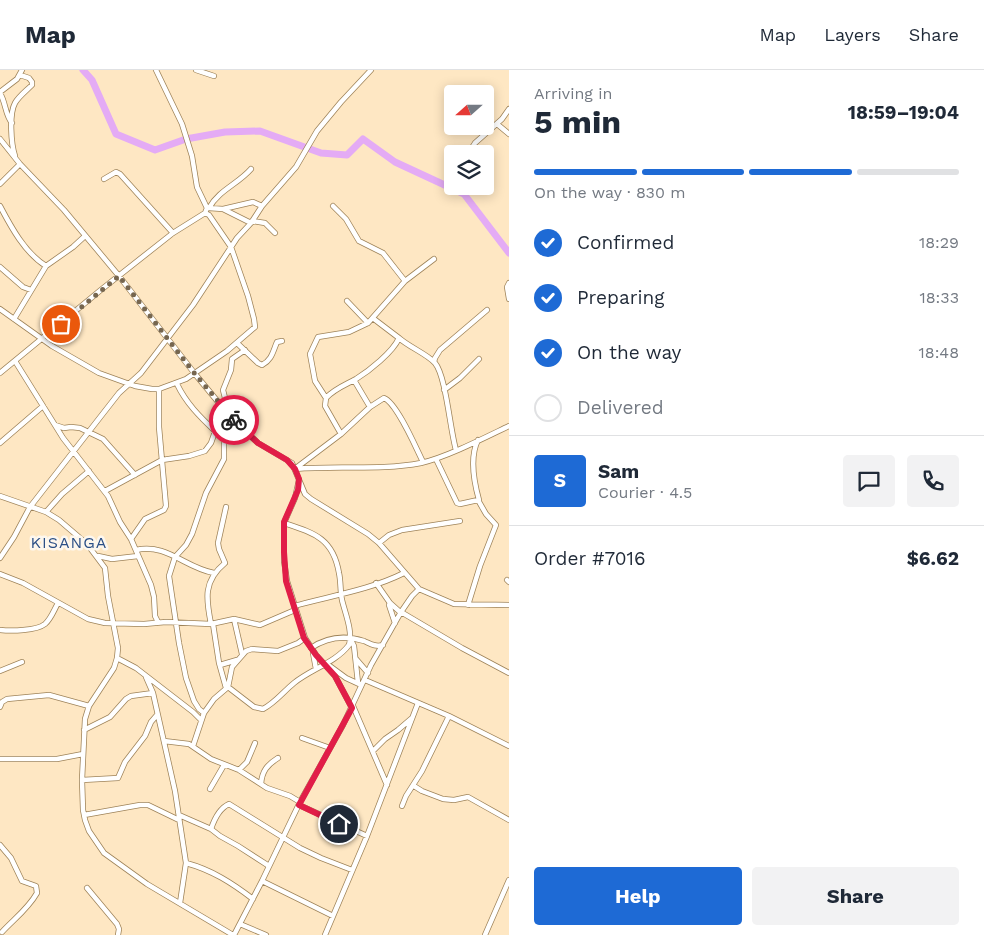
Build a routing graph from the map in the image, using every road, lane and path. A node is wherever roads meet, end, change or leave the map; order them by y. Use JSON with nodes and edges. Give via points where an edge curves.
{"nodes":[{"id":1,"x":156,"y":70,"type":"edge"},
{"id":2,"x":196,"y":70,"type":"edge"},
{"id":3,"x":371,"y":70,"type":"edge"},
{"id":4,"x":21,"y":73,"type":"edge"},
{"id":5,"x":214,"y":76,"type":"dead end"},
{"id":6,"x":0,"y":93,"type":"edge"},
{"id":7,"x":509,"y":108,"type":"edge"},
{"id":8,"x":12,"y":123,"type":"junction"},
{"id":9,"x":498,"y":124,"type":"junction"},
{"id":10,"x":509,"y":134,"type":"edge"},
{"id":11,"x":0,"y":139,"type":"edge"},
{"id":12,"x":474,"y":145,"type":"edge"},
{"id":13,"x":16,"y":159,"type":"junction"},
{"id":14,"x":20,"y":164,"type":"junction"},
{"id":15,"x":251,"y":170,"type":"dead end"},
{"id":16,"x":104,"y":179,"type":"dead end"},
{"id":17,"x":0,"y":184,"type":"edge"},
{"id":18,"x":0,"y":206,"type":"edge"},
{"id":19,"x":262,"y":206,"type":"junction"},
{"id":20,"x":333,"y":206,"type":"dead end"},
{"id":21,"x":223,"y":209,"type":"junction"},
{"id":22,"x":207,"y":210,"type":"junction"},
{"id":23,"x":252,"y":222,"type":"junction"},
{"id":24,"x":173,"y":233,"type":"junction"},
{"id":25,"x":274,"y":233,"type":"dead end"},
{"id":26,"x":85,"y":236,"type":"junction"},
{"id":27,"x":231,"y":247,"type":"junction"},
{"id":28,"x":434,"y":259,"type":"dead end"},
{"id":29,"x":0,"y":266,"type":"edge"},
{"id":30,"x":46,"y":266,"type":"junction"},
{"id":31,"x":119,"y":276,"type":"junction"},
{"id":32,"x":405,"y":281,"type":"junction"},
{"id":33,"x":509,"y":282,"type":"edge"},
{"id":34,"x":31,"y":290,"type":"junction"},
{"id":35,"x":509,"y":299,"type":"edge"},
{"id":36,"x":347,"y":301,"type":"dead end"},
{"id":37,"x":0,"y":309,"type":"edge"},
{"id":38,"x":487,"y":310,"type":"dead end"},
{"id":39,"x":374,"y":319,"type":"junction"},
{"id":40,"x":14,"y":320,"type":"junction"},
{"id":41,"x":368,"y":323,"type":"junction"},
{"id":42,"x":167,"y":337,"type":"junction"},
{"id":43,"x":399,"y":338,"type":"junction"},
{"id":44,"x":41,"y":339,"type":"junction"},
{"id":45,"x":282,"y":341,"type":"dead end"},
{"id":46,"x":237,"y":343,"type":"junction"},
{"id":47,"x":245,"y":350,"type":"junction"},
{"id":48,"x":479,"y":359,"type":"dead end"},
{"id":49,"x":15,"y":361,"type":"junction"},
{"id":50,"x":434,"y":362,"type":"junction"},
{"id":51,"x":0,"y":374,"type":"edge"},
{"id":52,"x":195,"y":374,"type":"junction"},
{"id":53,"x":354,"y":380,"type":"junction"},
{"id":54,"x":130,"y":383,"type":"junction"},
{"id":55,"x":177,"y":384,"type":"junction"},
{"id":56,"x":159,"y":389,"type":"junction"},
{"id":57,"x":444,"y":390,"type":"junction"},
{"id":58,"x":326,"y":398,"type":"junction"},
{"id":59,"x":43,"y":406,"type":"junction"},
{"id":60,"x":370,"y":407,"type":"junction"},
{"id":61,"x":225,"y":410,"type":"junction"},
{"id":62,"x":231,"y":418,"type":"junction"},
{"id":63,"x":55,"y":425,"type":"junction"},
{"id":64,"x":509,"y":426,"type":"edge"},
{"id":65,"x":215,"y":431,"type":"junction"},
{"id":66,"x":88,"y":433,"type":"junction"},
{"id":67,"x":341,"y":434,"type":"junction"},
{"id":68,"x":478,"y":440,"type":"junction"},
{"id":69,"x":0,"y":442,"type":"edge"},
{"id":70,"x":456,"y":450,"type":"junction"},
{"id":71,"x":73,"y":452,"type":"junction"},
{"id":72,"x":436,"y":459,"type":"junction"},
{"id":73,"x":162,"y":460,"type":"junction"},
{"id":74,"x":423,"y":462,"type":"junction"},
{"id":75,"x":295,"y":469,"type":"junction"},
{"id":76,"x":89,"y":471,"type":"junction"},
{"id":77,"x":135,"y":475,"type":"junction"},
{"id":78,"x":299,"y":479,"type":"junction"},
{"id":79,"x":105,"y":491,"type":"junction"},
{"id":80,"x":0,"y":496,"type":"edge"},
{"id":81,"x":479,"y":500,"type":"junction"},
{"id":82,"x":30,"y":507,"type":"junction"},
{"id":83,"x":226,"y":508,"type":"dead end"},
{"id":84,"x":46,"y":512,"type":"junction"},
{"id":85,"x":460,"y":521,"type":"dead end"},
{"id":86,"x":284,"y":522,"type":"junction"},
{"id":87,"x":131,"y":539,"type":"junction"},
{"id":88,"x":378,"y":544,"type":"junction"},
{"id":89,"x":136,"y":550,"type":"junction"},
{"id":90,"x":97,"y":556,"type":"junction"},
{"id":91,"x":138,"y":556,"type":"junction"},
{"id":92,"x":175,"y":557,"type":"junction"},
{"id":93,"x":0,"y":558,"type":"edge"},
{"id":94,"x":214,"y":573,"type":"junction"},
{"id":95,"x":404,"y":573,"type":"junction"},
{"id":96,"x":0,"y":574,"type":"edge"},
{"id":97,"x":376,"y":583,"type":"junction"},
{"id":98,"x":419,"y":589,"type":"junction"},
{"id":99,"x":341,"y":594,"type":"junction"},
{"id":100,"x":388,"y":601,"type":"junction"},
{"id":101,"x":58,"y":603,"type":"junction"},
{"id":102,"x":468,"y":605,"type":"junction"},
{"id":103,"x":509,"y":605,"type":"edge"},
{"id":104,"x":295,"y":608,"type":"junction"},
{"id":105,"x":401,"y":612,"type":"junction"},
{"id":106,"x":234,"y":619,"type":"junction"},
{"id":107,"x":158,"y":622,"type":"junction"},
{"id":108,"x":395,"y":622,"type":"junction"},
{"id":109,"x":114,"y":623,"type":"junction"},
{"id":110,"x":176,"y":624,"type":"junction"},
{"id":111,"x":212,"y":624,"type":"junction"},
{"id":112,"x":0,"y":630,"type":"edge"},
{"id":113,"x":304,"y":638,"type":"junction"},
{"id":114,"x":351,"y":639,"type":"junction"},
{"id":115,"x":382,"y":645,"type":"junction"},
{"id":116,"x":312,"y":650,"type":"junction"},
{"id":117,"x":242,"y":654,"type":"junction"},
{"id":118,"x":117,"y":658,"type":"junction"},
{"id":119,"x":355,"y":658,"type":"junction"},
{"id":120,"x":237,"y":660,"type":"junction"},
{"id":121,"x":22,"y":662,"type":"dead end"},
{"id":122,"x":325,"y":664,"type":"junction"},
{"id":123,"x":220,"y":665,"type":"junction"},
{"id":124,"x":316,"y":669,"type":"junction"},
{"id":125,"x":0,"y":671,"type":"edge"},
{"id":126,"x":368,"y":673,"type":"junction"},
{"id":127,"x":509,"y":673,"type":"edge"},
{"id":128,"x":146,"y":677,"type":"junction"},
{"id":129,"x":362,"y":683,"type":"junction"},
{"id":130,"x":227,"y":687,"type":"junction"},
{"id":131,"x":153,"y":693,"type":"junction"},
{"id":132,"x":418,"y":703,"type":"junction"},
{"id":133,"x":89,"y":706,"type":"junction"},
{"id":134,"x":0,"y":707,"type":"edge"},
{"id":135,"x":352,"y":707,"type":"junction"},
{"id":136,"x":204,"y":713,"type":"junction"},
{"id":137,"x":157,"y":714,"type":"junction"},
{"id":138,"x":449,"y":716,"type":"junction"},
{"id":139,"x":412,"y":718,"type":"junction"},
{"id":140,"x":201,"y":720,"type":"junction"},
{"id":141,"x":84,"y":730,"type":"junction"},
{"id":142,"x":302,"y":738,"type":"dead end"},
{"id":143,"x":164,"y":741,"type":"junction"},
{"id":144,"x":255,"y":742,"type":"dead end"},
{"id":145,"x":193,"y":746,"type":"junction"},
{"id":146,"x":509,"y":746,"type":"edge"},
{"id":147,"x":330,"y":748,"type":"junction"},
{"id":148,"x":373,"y":751,"type":"junction"},
{"id":149,"x":83,"y":754,"type":"junction"},
{"id":150,"x":278,"y":758,"type":"dead end"},
{"id":151,"x":0,"y":759,"type":"edge"},
{"id":152,"x":224,"y":765,"type":"junction"},
{"id":153,"x":239,"y":770,"type":"junction"},
{"id":154,"x":82,"y":780,"type":"junction"},
{"id":155,"x":261,"y":784,"type":"junction"},
{"id":156,"x":387,"y":786,"type":"junction"},
{"id":157,"x":414,"y":786,"type":"junction"},
{"id":158,"x":210,"y":789,"type":"dead end"},
{"id":159,"x":299,"y":803,"type":"junction"},
{"id":160,"x":402,"y":806,"type":"dead end"},
{"id":161,"x":84,"y":815,"type":"junction"},
{"id":162,"x":179,"y":817,"type":"junction"},
{"id":163,"x":509,"y":820,"type":"edge"},
{"id":164,"x":211,"y":829,"type":"junction"},
{"id":165,"x":367,"y":836,"type":"junction"},
{"id":166,"x":283,"y":837,"type":"junction"},
{"id":167,"x":0,"y":845,"type":"edge"},
{"id":168,"x":186,"y":864,"type":"junction"},
{"id":169,"x":269,"y":866,"type":"junction"},
{"id":170,"x":352,"y":870,"type":"junction"},
{"id":171,"x":509,"y":880,"type":"edge"},
{"id":172,"x":262,"y":881,"type":"junction"},
{"id":173,"x":87,"y":888,"type":"dead end"},
{"id":174,"x":253,"y":900,"type":"junction"},
{"id":175,"x":180,"y":903,"type":"junction"},
{"id":176,"x":333,"y":916,"type":"junction"},
{"id":177,"x":240,"y":924,"type":"junction"},
{"id":178,"x":3,"y":933,"type":"edge"},
{"id":179,"x":118,"y":935,"type":"edge"},
{"id":180,"x":233,"y":935,"type":"edge"},
{"id":181,"x":266,"y":935,"type":"edge"},
{"id":182,"x":325,"y":935,"type":"edge"},
{"id":183,"x":485,"y":935,"type":"edge"}],
"edges":[{"from":1,"to":22,"type":"street","via":[[182,124],[192,156],[196,187]]},
{"from":2,"to":5,"type":"street"},
{"from":3,"to":19,"type":"street","via":[[317,131],[296,167]]},
{"from":4,"to":6,"type":"street"},
{"from":4,"to":8,"type":"street","via":[[29,78],[32,85],[14,105]]},
{"from":6,"to":8,"type":"street"},
{"from":7,"to":9,"type":"street"},
{"from":8,"to":13,"type":"street","via":[[12,146]]},
{"from":9,"to":10,"type":"street"},
{"from":9,"to":12,"type":"street"},
{"from":11,"to":13,"type":"street"},
{"from":13,"to":14,"type":"street"},
{"from":14,"to":17,"type":"street"},
{"from":14,"to":26,"type":"street"},
{"from":15,"to":22,"type":"street","via":[[216,198]]},
{"from":16,"to":24,"type":"street","via":[[116,172],[120,174]]},
{"from":18,"to":30,"type":"street","via":[[19,238]]},
{"from":19,"to":21,"type":"street","via":[[253,202]]},
{"from":19,"to":23,"type":"street"},
{"from":20,"to":32,"type":"street","via":[[346,219],[359,241],[383,253]]},
{"from":21,"to":22,"type":"street"},
{"from":21,"to":23,"type":"street"},
{"from":22,"to":24,"type":"street"},
{"from":22,"to":27,"type":"street"},
{"from":23,"to":25,"type":"street","via":[[265,223]]},
{"from":23,"to":27,"type":"street"},
{"from":24,"to":31,"type":"street"},
{"from":26,"to":30,"type":"street"},
{"from":26,"to":31,"type":"street"},
{"from":27,"to":42,"type":"street","via":[[198,298]]},
{"from":27,"to":46,"type":"street","via":[[255,323],[253,330]]},
{"from":28,"to":32,"type":"street"},
{"from":29,"to":34,"type":"street","via":[[19,284]]},
{"from":30,"to":34,"type":"street"},
{"from":31,"to":42,"type":"street"},
{"from":31,"to":44,"type":"street"},
{"from":32,"to":39,"type":"street"},
{"from":33,"to":35,"type":"street","via":[[506,287]]},
{"from":34,"to":40,"type":"street"},
{"from":36,"to":41,"type":"street"},
{"from":37,"to":40,"type":"street"},
{"from":38,"to":50,"type":"street","via":[[440,350]]},
{"from":39,"to":41,"type":"street"},
{"from":39,"to":43,"type":"street"},
{"from":40,"to":44,"type":"street"},
{"from":41,"to":58,"type":"street","via":[[349,332],[319,336],[312,348],[314,376]]},
{"from":42,"to":52,"type":"street"},
{"from":42,"to":54,"type":"street"},
{"from":43,"to":50,"type":"street"},
{"from":43,"to":53,"type":"street","via":[[377,363]]},
{"from":44,"to":49,"type":"street"},
{"from":44,"to":54,"type":"street","via":[[99,373]]},
{"from":45,"to":47,"type":"street","via":[[277,342],[273,354],[262,365]]},
{"from":46,"to":47,"type":"street"},
{"from":46,"to":52,"type":"street"},
{"from":47,"to":62,"type":"street","via":[[232,359],[224,386],[223,394]]},
{"from":48,"to":57,"type":"street"},
{"from":49,"to":51,"type":"street"},
{"from":49,"to":59,"type":"street"},
{"from":50,"to":57,"type":"street","via":[[440,371]]},
{"from":52,"to":55,"type":"street"},
{"from":52,"to":61,"type":"street"},
{"from":53,"to":58,"type":"street"},
{"from":53,"to":60,"type":"street"},
{"from":54,"to":56,"type":"street"},
{"from":54,"to":66,"type":"street"},
{"from":55,"to":56,"type":"street"},
{"from":55,"to":65,"type":"street","via":[[200,418]]},
{"from":56,"to":73,"type":"street"},
{"from":57,"to":70,"type":"street"},
{"from":58,"to":67,"type":"street","via":[[326,406]]},
{"from":59,"to":63,"type":"street"},
{"from":59,"to":69,"type":"street"},
{"from":60,"to":67,"type":"street"},
{"from":60,"to":74,"type":"street","via":[[384,398],[388,399]]},
{"from":61,"to":62,"type":"street"},
{"from":61,"to":65,"type":"street","via":[[224,420]]},
{"from":62,"to":75,"type":"street"},
{"from":62,"to":92,"type":"street","via":[[224,444],[224,459],[206,493],[186,546]]},
{"from":63,"to":66,"type":"street","via":[[75,427]]},
{"from":63,"to":71,"type":"street"},
{"from":64,"to":68,"type":"street"},
{"from":65,"to":73,"type":"street","via":[[211,444],[205,450]]},
{"from":66,"to":71,"type":"street"},
{"from":66,"to":77,"type":"street","via":[[108,443]]},
{"from":67,"to":75,"type":"street"},
{"from":68,"to":70,"type":"street"},
{"from":68,"to":81,"type":"street","via":[[473,468]]},
{"from":70,"to":72,"type":"street"},
{"from":71,"to":76,"type":"street"},
{"from":71,"to":82,"type":"street"},
{"from":72,"to":74,"type":"street"},
{"from":72,"to":81,"type":"street","via":[[456,502]]},
{"from":73,"to":77,"type":"street"},
{"from":73,"to":87,"type":"street","via":[[166,508],[145,519]]},
{"from":74,"to":75,"type":"street","via":[[372,468]]},
{"from":75,"to":78,"type":"street"},
{"from":76,"to":79,"type":"street"},
{"from":76,"to":84,"type":"street"},
{"from":77,"to":79,"type":"street"},
{"from":78,"to":86,"type":"street"},
{"from":78,"to":88,"type":"street","via":[[305,494],[311,499],[360,528]]},
{"from":79,"to":87,"type":"street"},
{"from":80,"to":82,"type":"street"},
{"from":81,"to":102,"type":"street","via":[[496,527]]},
{"from":82,"to":84,"type":"street"},
{"from":82,"to":93,"type":"street"},
{"from":83,"to":94,"type":"street","via":[[218,543],[225,563]]},
{"from":84,"to":90,"type":"street","via":[[77,534]]},
{"from":85,"to":88,"type":"street","via":[[395,532]]},
{"from":86,"to":99,"type":"street","via":[[317,536],[331,548],[339,571]]},
{"from":86,"to":104,"type":"street","via":[[285,571]]},
{"from":87,"to":89,"type":"street"},
{"from":88,"to":95,"type":"street"},
{"from":89,"to":91,"type":"street"},
{"from":89,"to":92,"type":"street","via":[[154,548]]},
{"from":90,"to":91,"type":"street","via":[[112,559]]},
{"from":90,"to":109,"type":"street","via":[[104,568]]},
{"from":91,"to":107,"type":"street","via":[[151,585]]},
{"from":92,"to":94,"type":"street"},
{"from":92,"to":110,"type":"street","via":[[169,576]]},
{"from":94,"to":111,"type":"street","via":[[207,593]]},
{"from":95,"to":97,"type":"street"},
{"from":95,"to":98,"type":"street"},
{"from":96,"to":101,"type":"street"},
{"from":97,"to":99,"type":"street"},
{"from":97,"to":100,"type":"street"},
{"from":98,"to":102,"type":"street","via":[[448,602]]},
{"from":98,"to":105,"type":"street"},
{"from":99,"to":104,"type":"street"},
{"from":99,"to":114,"type":"street"},
{"from":100,"to":105,"type":"street"},
{"from":100,"to":108,"type":"street"},
{"from":101,"to":109,"type":"street","via":[[95,621]]},
{"from":101,"to":112,"type":"street","via":[[44,625]]},
{"from":102,"to":103,"type":"street"},
{"from":104,"to":106,"type":"street","via":[[260,625]]},
{"from":104,"to":113,"type":"street"},
{"from":105,"to":108,"type":"street"},
{"from":105,"to":127,"type":"street"},
{"from":106,"to":111,"type":"street"},
{"from":106,"to":117,"type":"street"},
{"from":107,"to":109,"type":"street"},
{"from":107,"to":110,"type":"street"},
{"from":108,"to":115,"type":"street"},
{"from":109,"to":118,"type":"street"},
{"from":110,"to":111,"type":"street"},
{"from":110,"to":136,"type":"street","via":[[191,693]]},
{"from":111,"to":123,"type":"street"},
{"from":113,"to":116,"type":"street"},
{"from":113,"to":117,"type":"street","via":[[282,650],[252,650]]},
{"from":114,"to":115,"type":"street","via":[[374,646]]},
{"from":114,"to":116,"type":"street","via":[[331,639]]},
{"from":114,"to":119,"type":"street"},
{"from":114,"to":122,"type":"street","via":[[341,654]]},
{"from":115,"to":126,"type":"street"},
{"from":116,"to":122,"type":"street"},
{"from":116,"to":124,"type":"street"},
{"from":117,"to":120,"type":"street"},
{"from":118,"to":128,"type":"street"},
{"from":118,"to":133,"type":"street"},
{"from":119,"to":126,"type":"street"},
{"from":119,"to":129,"type":"street"},
{"from":120,"to":123,"type":"street"},
{"from":120,"to":130,"type":"street","via":[[230,671]]},
{"from":121,"to":125,"type":"street"},
{"from":122,"to":124,"type":"street"},
{"from":122,"to":129,"type":"street","via":[[346,678]]},
{"from":122,"to":135,"type":"street"},
{"from":123,"to":130,"type":"street"},
{"from":124,"to":130,"type":"street","via":[[263,709],[254,707]]},
{"from":126,"to":129,"type":"street"},
{"from":128,"to":131,"type":"street"},
{"from":128,"to":140,"type":"street"},
{"from":129,"to":132,"type":"street"},
{"from":129,"to":135,"type":"street"},
{"from":130,"to":136,"type":"street"},
{"from":131,"to":137,"type":"street"},
{"from":131,"to":141,"type":"street","via":[[131,696],[114,714]]},
{"from":132,"to":138,"type":"street"},
{"from":132,"to":139,"type":"street"},
{"from":133,"to":134,"type":"street","via":[[49,695],[8,699]]},
{"from":133,"to":141,"type":"street"},
{"from":135,"to":147,"type":"street"},
{"from":135,"to":148,"type":"street"},
{"from":136,"to":140,"type":"street"},
{"from":137,"to":143,"type":"street"},
{"from":137,"to":154,"type":"street","via":[[118,778]]},
{"from":138,"to":146,"type":"street"},
{"from":138,"to":157,"type":"street"},
{"from":139,"to":148,"type":"street"},
{"from":139,"to":156,"type":"street"},
{"from":140,"to":145,"type":"street"},
{"from":141,"to":149,"type":"street"},
{"from":142,"to":147,"type":"street"},
{"from":143,"to":145,"type":"street"},
{"from":143,"to":162,"type":"street"},
{"from":144,"to":153,"type":"street","via":[[247,762]]},
{"from":145,"to":152,"type":"street"},
{"from":147,"to":159,"type":"street"},
{"from":148,"to":156,"type":"street"},
{"from":149,"to":151,"type":"street","via":[[57,759]]},
{"from":149,"to":154,"type":"street"},
{"from":150,"to":155,"type":"street","via":[[267,766]]},
{"from":152,"to":153,"type":"street"},
{"from":152,"to":158,"type":"street"},
{"from":153,"to":155,"type":"street"},
{"from":154,"to":161,"type":"street"},
{"from":155,"to":159,"type":"street"},
{"from":156,"to":165,"type":"street"},
{"from":157,"to":160,"type":"street"},
{"from":157,"to":163,"type":"street","via":[[444,799],[468,797]]},
{"from":159,"to":165,"type":"street"},
{"from":159,"to":166,"type":"street"},
{"from":161,"to":162,"type":"street","via":[[148,805]]},
{"from":161,"to":175,"type":"street","via":[[89,831],[104,853]]},
{"from":162,"to":164,"type":"street"},
{"from":162,"to":168,"type":"street"},
{"from":164,"to":166,"type":"street","via":[[218,814],[229,804]]},
{"from":164,"to":169,"type":"street"},
{"from":165,"to":170,"type":"street"},
{"from":166,"to":169,"type":"street"},
{"from":166,"to":170,"type":"street","via":[[321,858]]},
{"from":167,"to":178,"type":"street","via":[[11,858],[22,881],[36,886],[37,893],[26,910],[12,920]]},
{"from":168,"to":174,"type":"street","via":[[226,880]]},
{"from":168,"to":175,"type":"street"},
{"from":169,"to":172,"type":"street"},
{"from":170,"to":176,"type":"street"},
{"from":171,"to":183,"type":"street"},
{"from":172,"to":174,"type":"street"},
{"from":172,"to":176,"type":"street"},
{"from":173,"to":179,"type":"street","via":[[117,924]]},
{"from":174,"to":177,"type":"street"},
{"from":175,"to":180,"type":"street"},
{"from":176,"to":182,"type":"street"},
{"from":177,"to":180,"type":"street"},
{"from":177,"to":181,"type":"street"}]}
